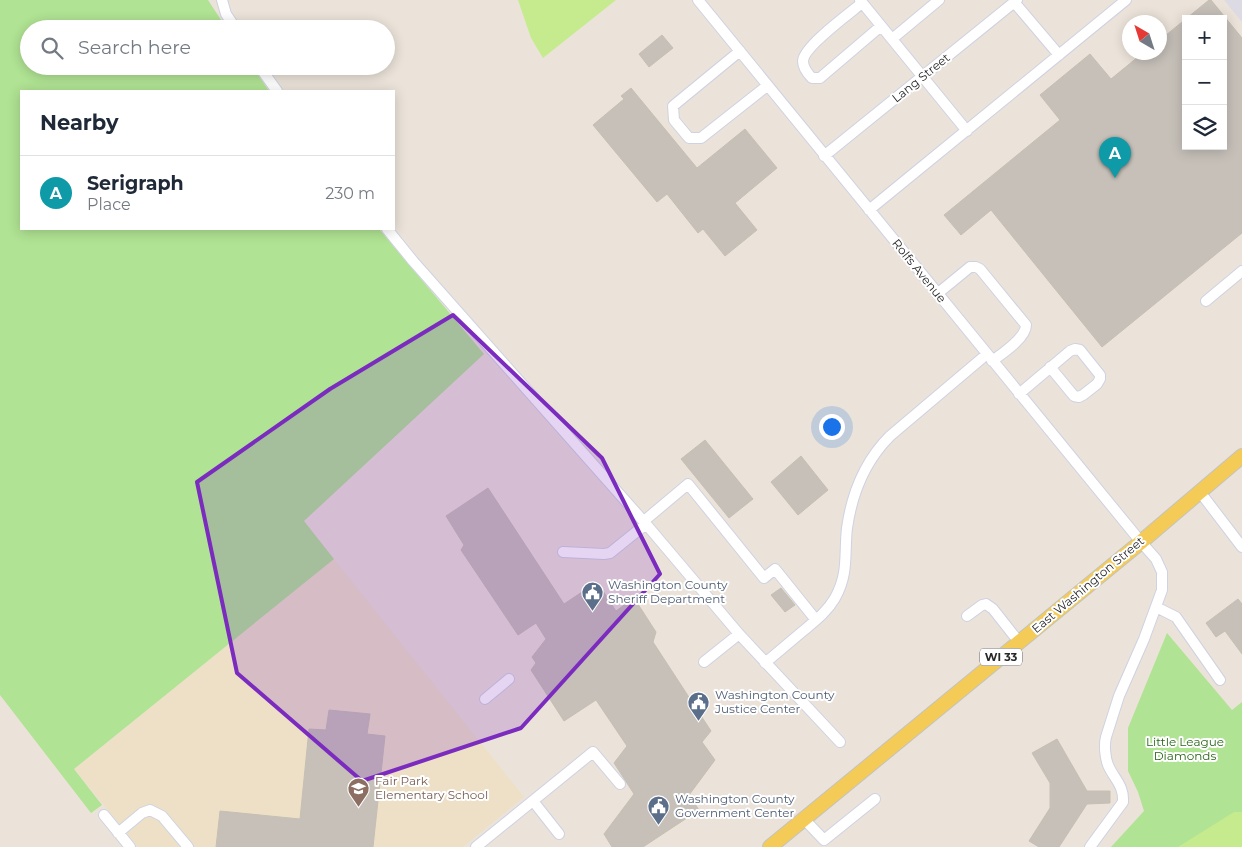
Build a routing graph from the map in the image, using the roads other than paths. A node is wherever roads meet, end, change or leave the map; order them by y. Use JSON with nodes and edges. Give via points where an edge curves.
{"nodes":[{"id":1,"x":222,"y":0,"type":"edge"},
{"id":2,"x":698,"y":0,"type":"edge"},
{"id":3,"x":939,"y":0,"type":"edge"},
{"id":4,"x":1126,"y":0,"type":"edge"},
{"id":5,"x":861,"y":1,"type":"edge"},
{"id":6,"x":1016,"y":1,"type":"edge"},
{"id":7,"x":230,"y":20,"type":"edge"},
{"id":8,"x":881,"y":26,"type":"junction"},
{"id":9,"x":892,"y":39,"type":"junction"},
{"id":10,"x":740,"y":51,"type":"junction"},
{"id":11,"x":1059,"y":55,"type":"junction"},
{"id":12,"x":265,"y":75,"type":"edge"},
{"id":13,"x":922,"y":76,"type":"junction"},
{"id":14,"x":767,"y":86,"type":"junction"},
{"id":15,"x":276,"y":90,"type":"edge"},
{"id":16,"x":967,"y":130,"type":"junction"},
{"id":17,"x":824,"y":156,"type":"junction"},
{"id":18,"x":869,"y":210,"type":"junction"},
{"id":19,"x":388,"y":230,"type":"edge"},
{"id":20,"x":1242,"y":271,"type":"edge"},
{"id":21,"x":937,"y":294,"type":"junction"},
{"id":22,"x":1206,"y":301,"type":"dead end"},
{"id":23,"x":990,"y":358,"type":"junction"},
{"id":24,"x":1050,"y":368,"type":"junction"},
{"id":25,"x":1019,"y":394,"type":"junction"},
{"id":26,"x":1242,"y":456,"type":"edge"},
{"id":27,"x":1200,"y":492,"type":"junction"},
{"id":28,"x":645,"y":523,"type":"junction"},
{"id":29,"x":1140,"y":542,"type":"junction"},
{"id":30,"x":1242,"y":548,"type":"edge"},
{"id":31,"x":563,"y":552,"type":"dead end"},
{"id":32,"x":1156,"y":607,"type":"junction"},
{"id":33,"x":967,"y":616,"type":"dead end"},
{"id":34,"x":816,"y":620,"type":"junction"},
{"id":35,"x":739,"y":634,"type":"junction"},
{"id":36,"x":1019,"y":642,"type":"junction"},
{"id":37,"x":704,"y":662,"type":"dead end"},
{"id":38,"x":765,"y":663,"type":"junction"},
{"id":39,"x":509,"y":679,"type":"dead end"},
{"id":40,"x":1220,"y":680,"type":"dead end"},
{"id":41,"x":485,"y":699,"type":"dead end"},
{"id":42,"x":840,"y":742,"type":"dead end"},
{"id":43,"x":620,"y":784,"type":"dead end"},
{"id":44,"x":875,"y":799,"type":"dead end"},
{"id":45,"x":532,"y":801,"type":"junction"},
{"id":46,"x":104,"y":815,"type":"dead end"},
{"id":47,"x":804,"y":819,"type":"junction"},
{"id":48,"x":118,"y":832,"type":"junction"},
{"id":49,"x":559,"y":834,"type":"dead end"},
{"id":50,"x":130,"y":847,"type":"edge"},
{"id":51,"x":188,"y":847,"type":"edge"},
{"id":52,"x":476,"y":847,"type":"edge"},
{"id":53,"x":770,"y":847,"type":"edge"},
{"id":54,"x":1090,"y":847,"type":"edge"}],
"edges":[{"from":1,"to":7,"type":"street"},
{"from":2,"to":10,"type":"street","name":"Rolfs Avenue"},
{"from":3,"to":9,"type":"street"},
{"from":4,"to":11,"type":"street"},
{"from":5,"to":8,"type":"street"},
{"from":5,"to":8,"type":"street","via":[[806,51],[802,59],[805,70],[812,78],[820,78]]},
{"from":6,"to":11,"type":"street"},
{"from":6,"to":13,"type":"street","name":"Lang Street"},
{"from":8,"to":9,"type":"street"},
{"from":9,"to":13,"type":"street"},
{"from":10,"to":14,"type":"street","name":"Rolfs Avenue"},
{"from":10,"to":14,"type":"street","via":[[673,106],[674,120],[689,138],[702,138]]},
{"from":11,"to":16,"type":"street"},
{"from":12,"to":15,"type":"street"},
{"from":13,"to":16,"type":"street"},
{"from":13,"to":17,"type":"street","name":"Lang Street"},
{"from":14,"to":17,"type":"street","name":"Rolfs Avenue"},
{"from":16,"to":18,"type":"street"},
{"from":17,"to":18,"type":"street","name":"Rolfs Avenue"},
{"from":18,"to":21,"type":"street","name":"Rolfs Avenue"},
{"from":19,"to":28,"type":"street"},
{"from":20,"to":22,"type":"street"},
{"from":21,"to":23,"type":"street","name":"Rolfs Avenue"},
{"from":21,"to":23,"type":"street","via":[[970,267],[976,267],[1026,325],[1022,337]]},
{"from":23,"to":25,"type":"street","name":"Rolfs Avenue"},
{"from":23,"to":34,"type":"street","via":[[890,436],[869,462],[852,500],[846,565],[836,597]]},
{"from":24,"to":24,"type":"street","via":[[1070,351],[1080,350],[1100,379],[1083,395],[1074,396]]},
{"from":24,"to":25,"type":"street"},
{"from":25,"to":29,"type":"street","name":"Rolfs Avenue"},
{"from":26,"to":27,"type":"main road","name":"East Washington Street","number":"WI 33"},
{"from":27,"to":29,"type":"main road","name":"East Washington Street","number":"WI 33"},
{"from":27,"to":30,"type":"street"},
{"from":28,"to":31,"type":"street","via":[[610,553]]},
{"from":28,"to":34,"type":"street","via":[[688,484],[764,578],[775,569]]},
{"from":28,"to":35,"type":"street"},
{"from":29,"to":32,"type":"street","name":"Rolfs Avenue","via":[[1156,559],[1162,572],[1162,590]]},
{"from":29,"to":36,"type":"main road","name":"East Washington Street","number":"WI 33"},
{"from":32,"to":40,"type":"street","via":[[1176,617]]},
{"from":32,"to":54,"type":"street","name":"Rolfs Avenue","via":[[1104,744],[1108,764],[1124,794],[1123,802]]},
{"from":33,"to":36,"type":"street","via":[[986,604]]},
{"from":34,"to":38,"type":"street"},
{"from":35,"to":37,"type":"street"},
{"from":35,"to":38,"type":"street"},
{"from":36,"to":47,"type":"main road","name":"East Washington Street","number":"WI 33"},
{"from":38,"to":42,"type":"street"},
{"from":39,"to":41,"type":"street"},
{"from":43,"to":45,"type":"street","via":[[594,752]]},
{"from":44,"to":47,"type":"street","via":[[824,840]]},
{"from":45,"to":49,"type":"street"},
{"from":45,"to":52,"type":"street"},
{"from":46,"to":48,"type":"street"},
{"from":47,"to":53,"type":"main road","name":"East Washington Street","number":"WI 33"},
{"from":48,"to":50,"type":"street"},
{"from":48,"to":51,"type":"street","via":[[150,810],[162,816]]}]}
